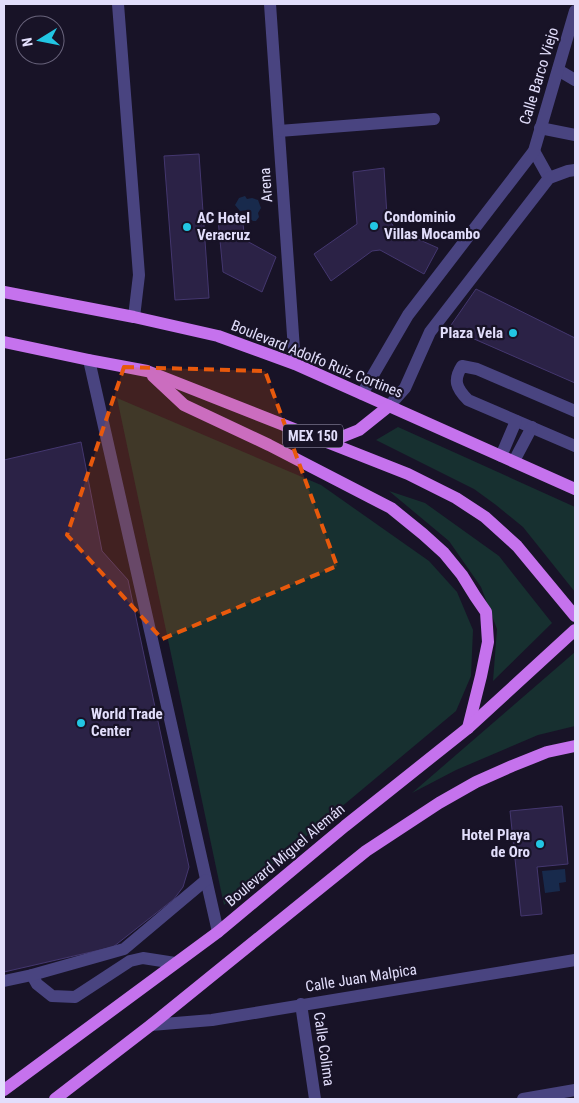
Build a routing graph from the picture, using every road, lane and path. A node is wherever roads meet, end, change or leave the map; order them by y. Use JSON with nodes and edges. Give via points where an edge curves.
{"nodes":[{"id":1,"x":118,"y":4,"type":"edge"},
{"id":2,"x":270,"y":4,"type":"edge"},
{"id":3,"x":575,"y":11,"type":"edge"},
{"id":4,"x":572,"y":32,"type":"edge"},
{"id":5,"x":558,"y":70,"type":"junction"},
{"id":6,"x":575,"y":80,"type":"edge"},
{"id":7,"x":434,"y":119,"type":"dead end"},
{"id":8,"x":540,"y":128,"type":"junction"},
{"id":9,"x":278,"y":131,"type":"junction"},
{"id":10,"x":575,"y":135,"type":"edge"},
{"id":11,"x":534,"y":151,"type":"junction"},
{"id":12,"x":575,"y":170,"type":"edge"},
{"id":13,"x":549,"y":178,"type":"junction"},
{"id":14,"x":4,"y":292,"type":"edge"},
{"id":15,"x":134,"y":317,"type":"junction"},
{"id":16,"x":4,"y":342,"type":"edge"},
{"id":17,"x":89,"y":360,"type":"junction"},
{"id":18,"x":295,"y":364,"type":"junction"},
{"id":19,"x":147,"y":371,"type":"junction"},
{"id":20,"x":362,"y":394,"type":"junction"},
{"id":21,"x":389,"y":406,"type":"junction"},
{"id":22,"x":575,"y":411,"type":"edge"},
{"id":23,"x":516,"y":421,"type":"junction"},
{"id":24,"x":532,"y":427,"type":"junction"},
{"id":25,"x":329,"y":442,"type":"junction"},
{"id":26,"x":575,"y":446,"type":"edge"},
{"id":27,"x":501,"y":456,"type":"junction"},
{"id":28,"x":514,"y":461,"type":"junction"},
{"id":29,"x":575,"y":489,"type":"edge"},
{"id":30,"x":575,"y":616,"type":"edge"},
{"id":31,"x":575,"y":630,"type":"edge"},
{"id":32,"x":468,"y":728,"type":"junction"},
{"id":33,"x":575,"y":746,"type":"edge"},
{"id":34,"x":206,"y":880,"type":"junction"},
{"id":35,"x":218,"y":932,"type":"junction"},
{"id":36,"x":575,"y":960,"type":"edge"},
{"id":37,"x":176,"y":963,"type":"junction"},
{"id":38,"x":32,"y":975,"type":"junction"},
{"id":39,"x":4,"y":981,"type":"edge"},
{"id":40,"x":301,"y":1004,"type":"junction"},
{"id":41,"x":151,"y":1024,"type":"junction"},
{"id":42,"x":4,"y":1090,"type":"edge"},
{"id":43,"x":575,"y":1090,"type":"edge"},
{"id":44,"x":55,"y":1099,"type":"edge"},
{"id":45,"x":315,"y":1099,"type":"edge"},
{"id":46,"x":523,"y":1099,"type":"edge"}],
"edges":[{"from":1,"to":15,"type":"street","via":[[139,275]]},
{"from":2,"to":9,"type":"street","name":"Arena"},
{"from":3,"to":4,"type":"street","name":"Calle Barco Viejo"},
{"from":4,"to":5,"type":"street","name":"Calle Barco Viejo"},
{"from":5,"to":6,"type":"street"},
{"from":5,"to":8,"type":"street","name":"Calle Barco Viejo"},
{"from":7,"to":9,"type":"street"},
{"from":8,"to":10,"type":"street"},
{"from":8,"to":11,"type":"street","name":"Calle Barco Viejo"},
{"from":9,"to":18,"type":"street","name":"Arena"},
{"from":11,"to":13,"type":"street"},
{"from":11,"to":20,"type":"street","via":[[408,315]]},
{"from":12,"to":13,"type":"street"},
{"from":13,"to":21,"type":"street","via":[[430,332],[405,388]]},
{"from":14,"to":15,"type":"main road","name":"Boulevard Adolfo Ruiz Cortines"},
{"from":15,"to":18,"type":"main road","name":"Boulevard Adolfo Ruiz Cortines","via":[[218,336]]},
{"from":16,"to":17,"type":"main road","number":"MEX 150"},
{"from":17,"to":19,"type":"main road","number":"MEX 150"},
{"from":17,"to":34,"type":"street"},
{"from":18,"to":20,"type":"main road","name":"Boulevard Adolfo Ruiz Cortines"},
{"from":19,"to":25,"type":"main road","number":"MEX 150"},
{"from":19,"to":32,"type":"main road","via":[[184,405],[391,508],[444,553],[486,612],[488,642]]},
{"from":20,"to":21,"type":"main road","name":"Boulevard Adolfo Ruiz Cortines"},
{"from":21,"to":25,"type":"main road","via":[[359,430]]},
{"from":21,"to":27,"type":"main road","name":"Boulevard Adolfo Ruiz Cortines"},
{"from":22,"to":23,"type":"street","via":[[477,369],[462,366],[457,380],[459,391],[468,400]]},
{"from":23,"to":24,"type":"street"},
{"from":23,"to":27,"type":"street"},
{"from":24,"to":26,"type":"street"},
{"from":24,"to":28,"type":"street"},
{"from":25,"to":30,"type":"main road","number":"MEX 150","via":[[408,474],[485,517],[517,546]]},
{"from":27,"to":28,"type":"main road","name":"Boulevard Adolfo Ruiz Cortines"},
{"from":28,"to":29,"type":"main road","name":"Boulevard Adolfo Ruiz Cortines"},
{"from":31,"to":32,"type":"main road","name":"Boulevard Miguel Alemán"},
{"from":32,"to":35,"type":"main road","name":"Boulevard Miguel Alemán"},
{"from":33,"to":41,"type":"main road","via":[[547,752],[512,766],[439,803],[366,851]]},
{"from":34,"to":35,"type":"street"},
{"from":34,"to":38,"type":"street","via":[[124,949]]},
{"from":35,"to":37,"type":"main road","name":"Boulevard Miguel Alemán"},
{"from":36,"to":40,"type":"street","name":"Calle Juan Malpica"},
{"from":37,"to":38,"type":"street","via":[[143,958],[130,961],[75,997],[52,996],[37,984]]},
{"from":37,"to":42,"type":"main road","name":"Boulevard Miguel Alemán"},
{"from":38,"to":39,"type":"street"},
{"from":40,"to":41,"type":"street","name":"Calle Juan Malpica","via":[[212,1020]]},
{"from":40,"to":45,"type":"street","name":"Calle Colima"},
{"from":41,"to":44,"type":"main road"},
{"from":43,"to":46,"type":"street"}]}
